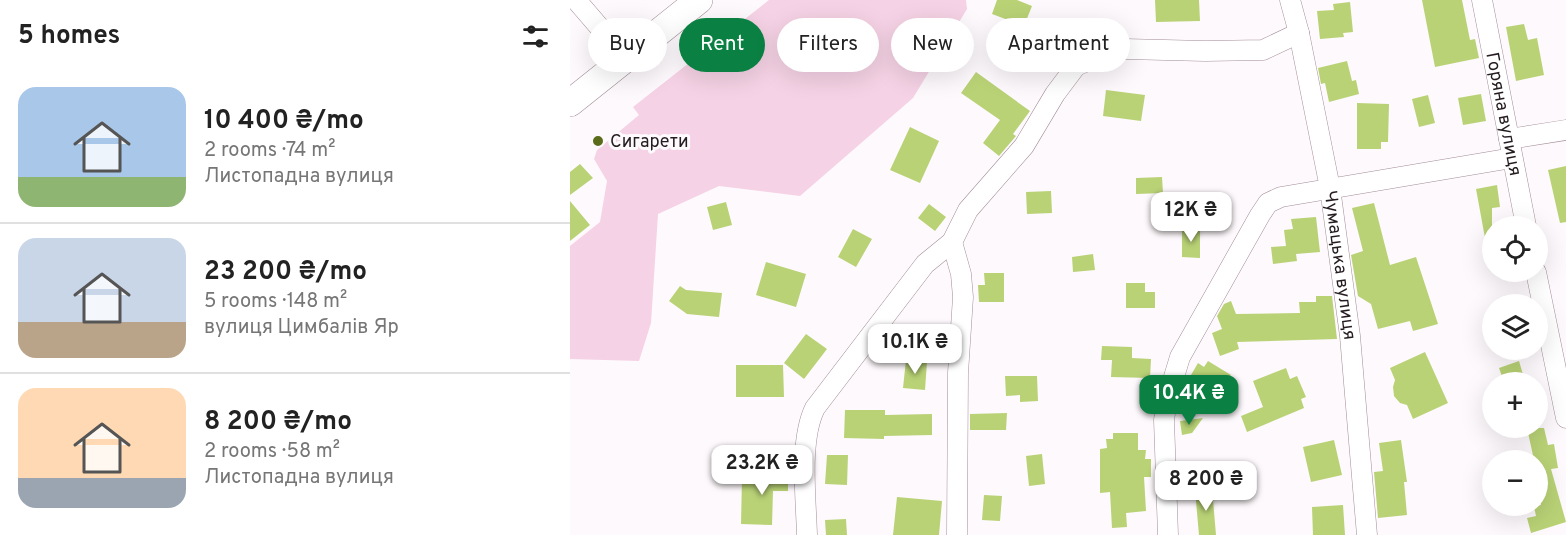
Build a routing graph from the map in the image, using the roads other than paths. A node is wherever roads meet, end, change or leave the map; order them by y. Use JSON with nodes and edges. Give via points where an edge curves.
{"nodes":[{"id":1,"x":576,"y":0,"type":"edge"},
{"id":2,"x":699,"y":0,"type":"edge"},
{"id":3,"x":1290,"y":0,"type":"edge"},
{"id":4,"x":1482,"y":0,"type":"edge"},
{"id":5,"x":592,"y":18,"type":"edge"},
{"id":6,"x":667,"y":25,"type":"edge"},
{"id":7,"x":1299,"y":33,"type":"junction"},
{"id":8,"x":609,"y":72,"type":"edge"},
{"id":9,"x":570,"y":103,"type":"edge"},
{"id":10,"x":1566,"y":130,"type":"edge"},
{"id":11,"x":1511,"y":148,"type":"junction"},
{"id":12,"x":1330,"y":188,"type":"junction"},
{"id":13,"x":1524,"y":216,"type":"edge"},
{"id":14,"x":952,"y":242,"type":"junction"},
{"id":15,"x":1538,"y":282,"type":"edge"},
{"id":16,"x":1566,"y":418,"type":"edge"},
{"id":17,"x":807,"y":535,"type":"edge"},
{"id":18,"x":957,"y":535,"type":"edge"},
{"id":19,"x":1168,"y":535,"type":"edge"},
{"id":20,"x":1367,"y":535,"type":"edge"}],
"edges":[{"from":1,"to":5,"type":"street"},
{"from":2,"to":6,"type":"main road"},
{"from":3,"to":7,"type":"street","name":"Чумацька вулиця"},
{"from":4,"to":11,"type":"street","name":"Горяна вулиця"},
{"from":7,"to":12,"type":"street","name":"Чумацька вулиця"},
{"from":7,"to":14,"type":"street","via":[[1263,50],[1125,50],[1108,52],[1076,66],[1024,146],[968,210]]},
{"from":8,"to":9,"type":"main road"},
{"from":10,"to":11,"type":"street"},
{"from":11,"to":12,"type":"street"},
{"from":11,"to":13,"type":"street","name":"Горяна вулиця"},
{"from":12,"to":19,"type":"street","via":[[1268,203],[1180,357],[1164,420]]},
{"from":12,"to":20,"type":"street","name":"Чумацька вулиця","via":[[1350,336]]},
{"from":14,"to":17,"type":"street","via":[[925,264],[808,421]]},
{"from":14,"to":18,"type":"street","via":[[963,297],[958,373]]},
{"from":15,"to":16,"type":"street"}]}
